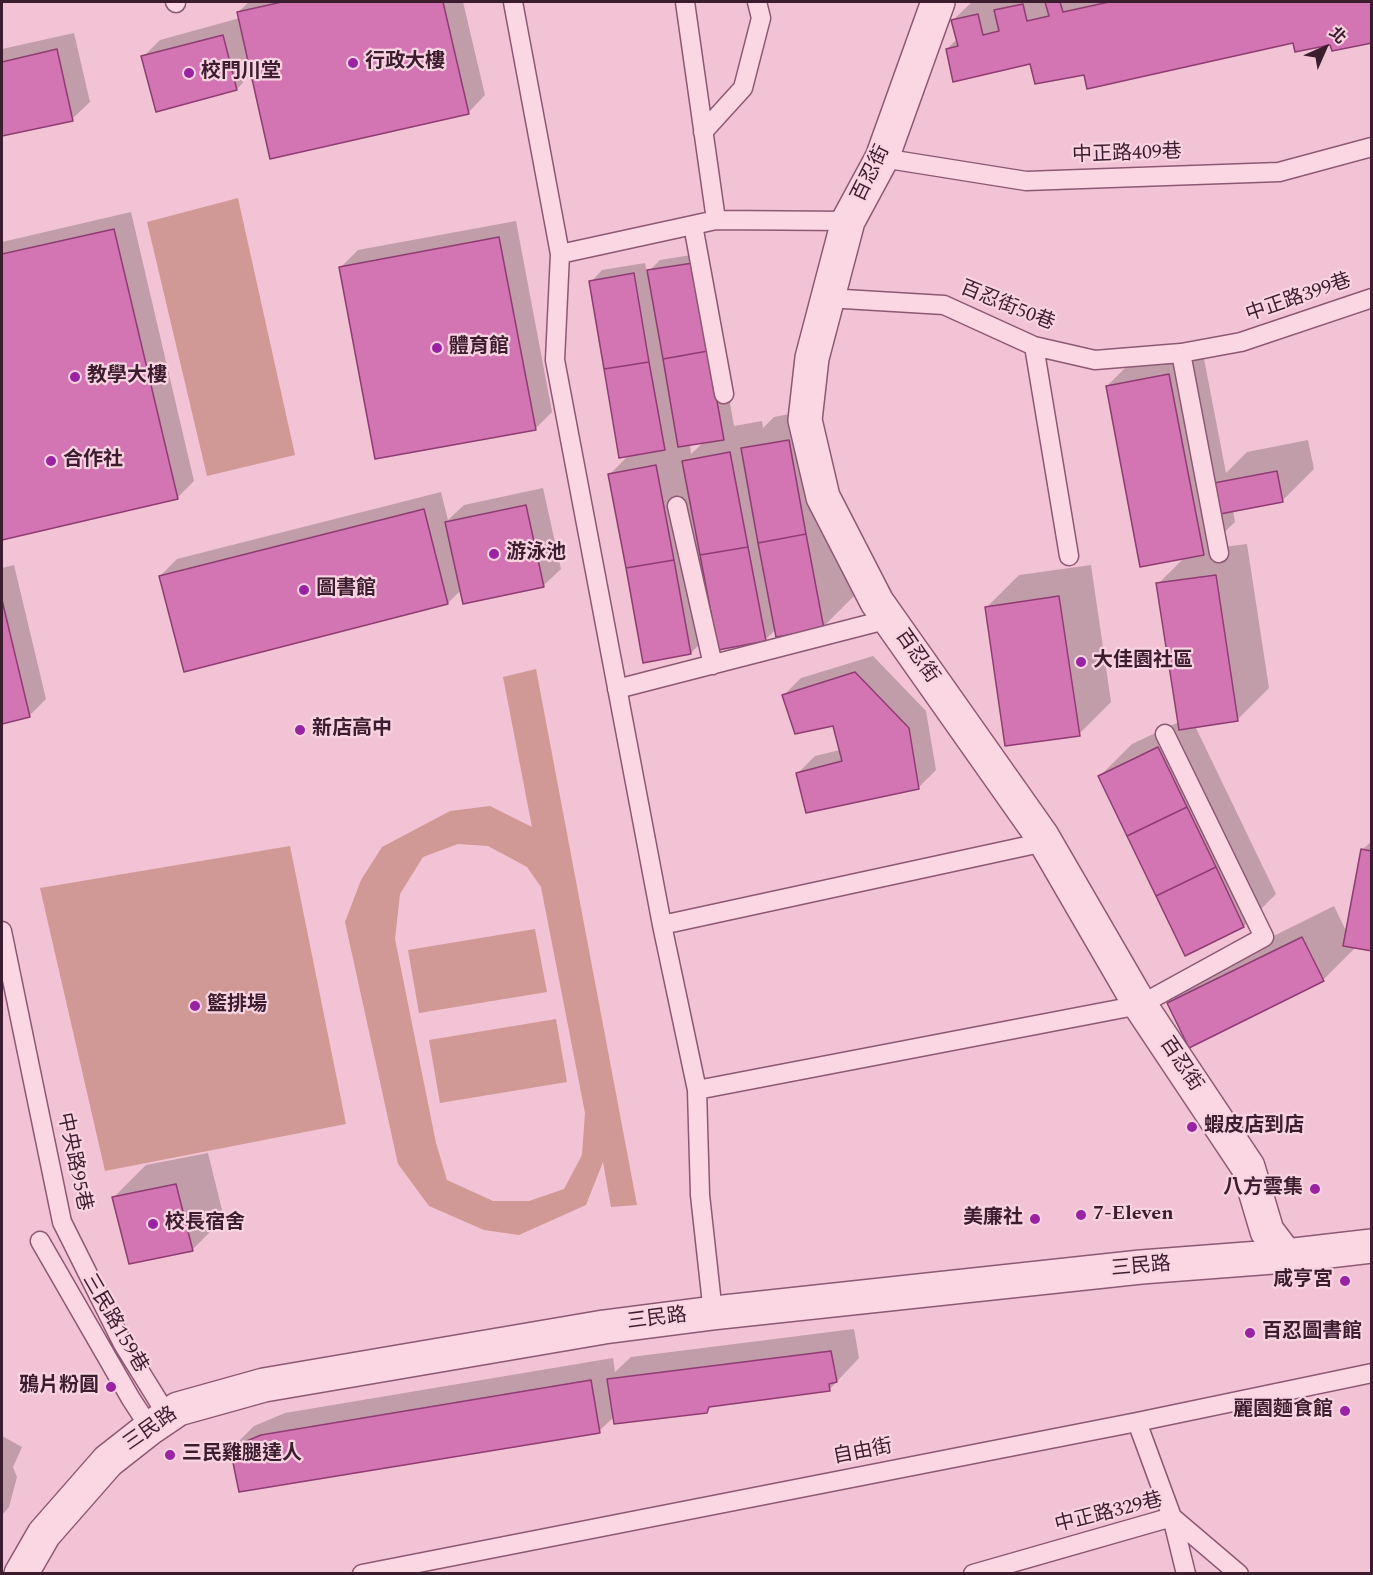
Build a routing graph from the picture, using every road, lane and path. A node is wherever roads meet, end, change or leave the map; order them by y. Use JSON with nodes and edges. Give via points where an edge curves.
{"nodes":[{"id":1,"x":513,"y":2,"type":"edge"},
{"id":2,"x":685,"y":2,"type":"edge"},
{"id":3,"x":757,"y":2,"type":"edge"},
{"id":4,"x":940,"y":2,"type":"edge"},
{"id":5,"x":703,"y":132,"type":"junction"},
{"id":6,"x":1371,"y":147,"type":"edge"},
{"id":7,"x":882,"y":158,"type":"junction"},
{"id":8,"x":716,"y":220,"type":"junction"},
{"id":9,"x":848,"y":221,"type":"junction"},
{"id":10,"x":693,"y":225,"type":"junction"},
{"id":11,"x":560,"y":254,"type":"junction"},
{"id":12,"x":827,"y":298,"type":"junction"},
{"id":13,"x":1371,"y":298,"type":"edge"},
{"id":14,"x":1241,"y":342,"type":"joint"},
{"id":15,"x":1034,"y":346,"type":"junction"},
{"id":16,"x":1181,"y":353,"type":"junction"},
{"id":17,"x":724,"y":394,"type":"dead end"},
{"id":18,"x":677,"y":506,"type":"dead end"},
{"id":19,"x":1219,"y":553,"type":"dead end"},
{"id":20,"x":1069,"y":556,"type":"dead end"},
{"id":21,"x":889,"y":619,"type":"junction"},
{"id":22,"x":713,"y":665,"type":"junction"},
{"id":23,"x":618,"y":689,"type":"junction"},
{"id":24,"x":1166,"y":734,"type":"dead end"},
{"id":25,"x":1045,"y":842,"type":"junction"},
{"id":26,"x":662,"y":925,"type":"junction"},
{"id":27,"x":2,"y":931,"type":"edge"},
{"id":28,"x":1140,"y":1005,"type":"junction"},
{"id":29,"x":697,"y":1090,"type":"junction"},
{"id":30,"x":40,"y":1241,"type":"dead end"},
{"id":31,"x":1371,"y":1246,"type":"edge"},
{"id":32,"x":1286,"y":1256,"type":"junction"},
{"id":33,"x":713,"y":1313,"type":"junction"},
{"id":34,"x":1371,"y":1372,"type":"edge"},
{"id":35,"x":159,"y":1422,"type":"junction"},
{"id":36,"x":1137,"y":1422,"type":"junction"},
{"id":37,"x":1172,"y":1517,"type":"junction"},
{"id":38,"x":1014,"y":1568,"type":"edge"},
{"id":39,"x":21,"y":1574,"type":"edge"},
{"id":40,"x":362,"y":1574,"type":"edge"},
{"id":41,"x":973,"y":1574,"type":"edge"},
{"id":42,"x":1186,"y":1574,"type":"edge"},
{"id":43,"x":1239,"y":1574,"type":"edge"}],
"edges":[{"from":1,"to":11,"type":"lane"},
{"from":2,"to":5,"type":"lane"},
{"from":3,"to":5,"type":"lane","via":[[761,18],[743,88]]},
{"from":4,"to":7,"type":"street","name":"百忍街"},
{"from":5,"to":8,"type":"lane"},
{"from":6,"to":7,"type":"lane","name":"中正路409巷","via":[[1280,172],[1026,181]]},
{"from":7,"to":9,"type":"street","name":"百忍街"},
{"from":8,"to":9,"type":"lane"},
{"from":8,"to":10,"type":"lane"},
{"from":9,"to":12,"type":"street","name":"百忍街"},
{"from":10,"to":11,"type":"lane"},
{"from":10,"to":17,"type":"lane"},
{"from":11,"to":23,"type":"lane","via":[[555,360]]},
{"from":12,"to":15,"type":"lane","name":"百忍街50巷","via":[[944,305]]},
{"from":12,"to":21,"type":"street","name":"百忍街","via":[[812,358],[805,420],[823,497]]},
{"from":13,"to":14,"type":"lane","name":"中正路399巷"},
{"from":14,"to":16,"type":"lane","name":"百忍街50巷"},
{"from":15,"to":16,"type":"lane","name":"百忍街50巷","via":[[1095,360]]},
{"from":15,"to":20,"type":"lane"},
{"from":16,"to":19,"type":"lane"},
{"from":18,"to":22,"type":"lane"},
{"from":21,"to":22,"type":"lane"},
{"from":21,"to":25,"type":"street","name":"百忍街"},
{"from":22,"to":23,"type":"lane"},
{"from":23,"to":26,"type":"lane"},
{"from":24,"to":28,"type":"lane","via":[[1264,937]]},
{"from":25,"to":26,"type":"lane"},
{"from":25,"to":28,"type":"street","name":"百忍街"},
{"from":26,"to":29,"type":"lane"},
{"from":27,"to":35,"type":"lane","name":"中央路95巷","via":[[62,1222]]},
{"from":28,"to":29,"type":"lane"},
{"from":28,"to":32,"type":"street","name":"百忍街","via":[[1248,1167],[1267,1231]]},
{"from":29,"to":33,"type":"lane","via":[[700,1195]]},
{"from":30,"to":35,"type":"lane","name":"三民路159巷","via":[[131,1399]]},
{"from":31,"to":32,"type":"street","name":"三民路"},
{"from":32,"to":33,"type":"street","name":"三民路"},
{"from":33,"to":35,"type":"street","name":"三民路","via":[[604,1327],[264,1386],[178,1409]]},
{"from":34,"to":36,"type":"lane","name":"自由街"},
{"from":35,"to":39,"type":"street","name":"三民路","via":[[108,1461],[44,1534]]},
{"from":36,"to":37,"type":"lane"},
{"from":36,"to":40,"type":"lane","name":"自由街"},
{"from":37,"to":38,"type":"lane","name":"中正路329巷"},
{"from":37,"to":42,"type":"lane"},
{"from":37,"to":43,"type":"lane","name":"中正路329巷"},
{"from":38,"to":41,"type":"lane","name":"中正路329巷"}]}
